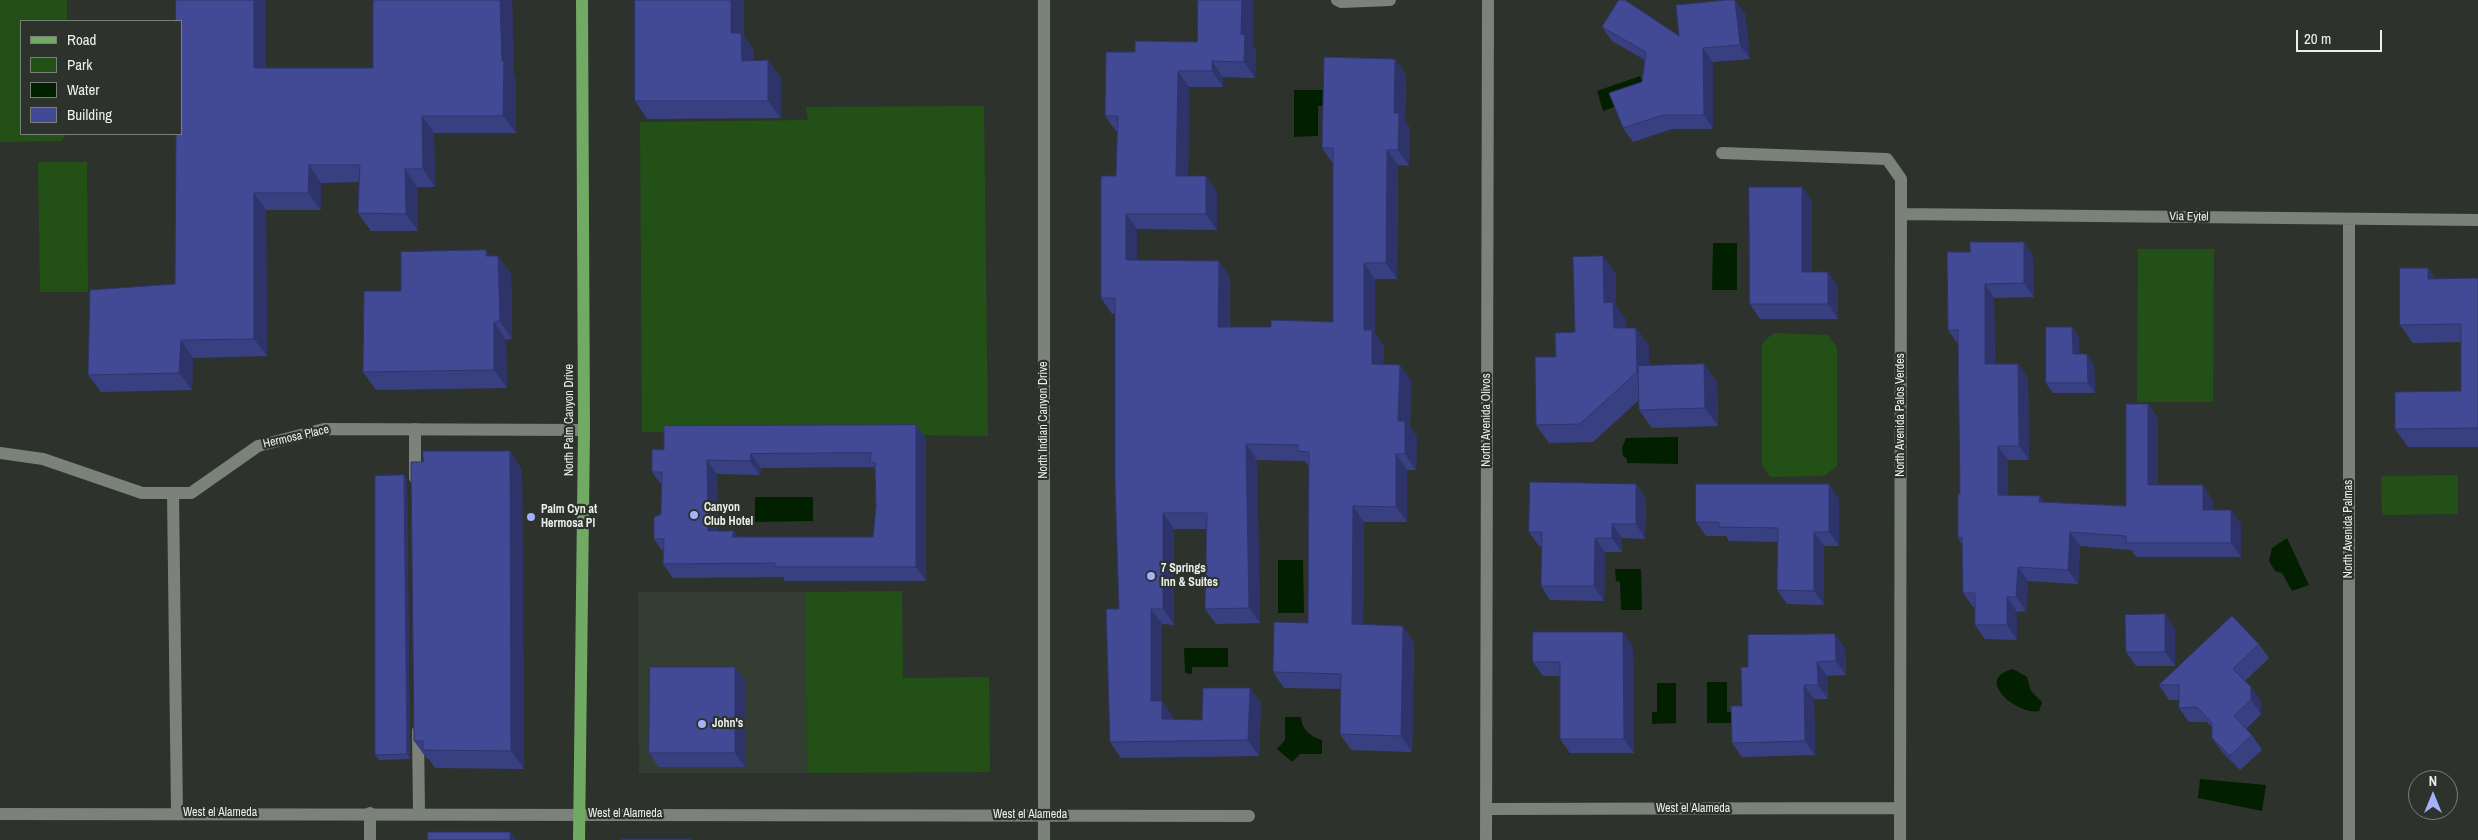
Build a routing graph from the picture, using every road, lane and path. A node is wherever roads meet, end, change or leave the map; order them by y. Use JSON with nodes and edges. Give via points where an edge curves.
{"nodes":[{"id":1,"x":582,"y":0,"type":"edge"},
{"id":2,"x":1044,"y":0,"type":"edge"},
{"id":3,"x":1337,"y":0,"type":"edge"},
{"id":4,"x":1390,"y":0,"type":"edge"},
{"id":5,"x":1488,"y":0,"type":"edge"},
{"id":6,"x":1722,"y":153,"type":"dead end"},
{"id":7,"x":1901,"y":214,"type":"junction"},
{"id":8,"x":2350,"y":219,"type":"junction"},
{"id":9,"x":2478,"y":220,"type":"edge"},
{"id":10,"x":415,"y":429,"type":"junction"},
{"id":11,"x":584,"y":430,"type":"junction"},
{"id":12,"x":0,"y":453,"type":"edge"},
{"id":13,"x":415,"y":488,"type":"edge"},
{"id":14,"x":174,"y":493,"type":"junction"},
{"id":15,"x":418,"y":715,"type":"edge"},
{"id":16,"x":1900,"y":808,"type":"junction"},
{"id":17,"x":1486,"y":809,"type":"junction"},
{"id":18,"x":0,"y":814,"type":"edge"},
{"id":19,"x":177,"y":814,"type":"junction"},
{"id":20,"x":370,"y":814,"type":"junction"},
{"id":21,"x":419,"y":814,"type":"junction"},
{"id":22,"x":579,"y":814,"type":"junction"},
{"id":23,"x":1044,"y":815,"type":"junction"},
{"id":24,"x":1249,"y":816,"type":"dead end"},
{"id":25,"x":370,"y":840,"type":"edge"},
{"id":26,"x":579,"y":840,"type":"edge"},
{"id":27,"x":1044,"y":840,"type":"edge"},
{"id":28,"x":1486,"y":840,"type":"edge"},
{"id":29,"x":1900,"y":840,"type":"edge"},
{"id":30,"x":2348,"y":840,"type":"edge"}],
"edges":[{"from":1,"to":11,"type":"main road","name":"North Palm Canyon Drive"},
{"from":2,"to":23,"type":"street","name":"North Indian Canyon Drive"},
{"from":3,"to":4,"type":"street"},
{"from":5,"to":17,"type":"street","name":"North Avenida Olivos"},
{"from":6,"to":7,"type":"street","name":"North Avenida Palos Verdes","via":[[1887,160],[1902,178]]},
{"from":7,"to":8,"type":"street","name":"Via Eytel"},
{"from":7,"to":16,"type":"street","name":"North Avenida Palos Verdes"},
{"from":8,"to":9,"type":"street","name":"Via Eytel"},
{"from":8,"to":30,"type":"street","name":"North Avenida Palmas"},
{"from":10,"to":11,"type":"street","name":"Hermosa Place"},
{"from":10,"to":13,"type":"street"},
{"from":10,"to":14,"type":"street","name":"Hermosa Place","via":[[324,429],[258,446],[191,493]]},
{"from":11,"to":22,"type":"main road","name":"North Palm Canyon Drive"},
{"from":12,"to":14,"type":"street","name":"Hermosa Place","via":[[43,459],[142,493]]},
{"from":14,"to":19,"type":"street"},
{"from":15,"to":21,"type":"street"},
{"from":16,"to":17,"type":"street","name":"West el Alameda"},
{"from":16,"to":29,"type":"street","name":"North Avenida Palos Verdes"},
{"from":17,"to":28,"type":"street","name":"North Avenida Olivos"},
{"from":18,"to":19,"type":"street","name":"West el Alameda"},
{"from":19,"to":20,"type":"street","name":"West el Alameda"},
{"from":20,"to":21,"type":"street","name":"West el Alameda"},
{"from":20,"to":25,"type":"street"},
{"from":21,"to":22,"type":"street","name":"West el Alameda"},
{"from":22,"to":23,"type":"street","name":"West el Alameda"},
{"from":22,"to":26,"type":"main road","name":"North Palm Canyon Drive"},
{"from":23,"to":24,"type":"street","name":"West el Alameda"},
{"from":23,"to":27,"type":"street","name":"North Indian Canyon Drive"}]}
